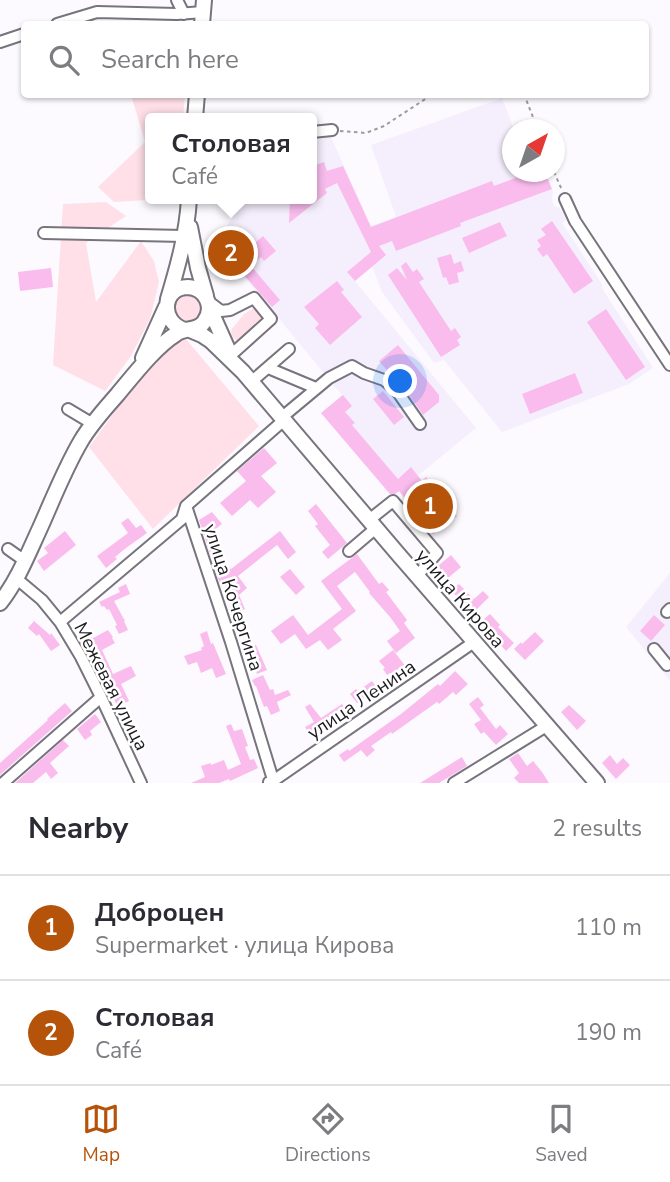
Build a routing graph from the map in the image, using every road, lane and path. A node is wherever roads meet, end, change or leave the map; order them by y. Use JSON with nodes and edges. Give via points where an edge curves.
{"nodes":[{"id":1,"x":152,"y":0,"type":"edge"},
{"id":2,"x":177,"y":0,"type":"edge"},
{"id":3,"x":150,"y":12,"type":"junction"},
{"id":4,"x":203,"y":12,"type":"edge"},
{"id":5,"x":184,"y":14,"type":"junction"},
{"id":6,"x":67,"y":21,"type":"edge"},
{"id":7,"x":21,"y":35,"type":"edge"},
{"id":8,"x":0,"y":42,"type":"edge"},
{"id":9,"x":427,"y":98,"type":"edge"},
{"id":10,"x":526,"y":98,"type":"edge"},
{"id":11,"x":534,"y":119,"type":"edge"},
{"id":12,"x":331,"y":130,"type":"joint"},
{"id":13,"x":317,"y":131,"type":"edge"},
{"id":14,"x":558,"y":182,"type":"edge"},
{"id":15,"x":565,"y":198,"type":"joint"},
{"id":16,"x":189,"y":204,"type":"edge"},
{"id":17,"x":188,"y":215,"type":"junction"},
{"id":18,"x":44,"y":233,"type":"dead end"},
{"id":19,"x":184,"y":236,"type":"junction"},
{"id":20,"x":208,"y":302,"type":"junction"},
{"id":21,"x":167,"y":303,"type":"junction"},
{"id":22,"x":187,"y":330,"type":"junction"},
{"id":23,"x":289,"y":349,"type":"dead end"},
{"id":24,"x":231,"y":355,"type":"junction"},
{"id":25,"x":670,"y":365,"type":"edge"},
{"id":26,"x":268,"y":368,"type":"junction"},
{"id":27,"x":247,"y":377,"type":"junction"},
{"id":28,"x":127,"y":383,"type":"junction"},
{"id":29,"x":316,"y":388,"type":"junction"},
{"id":30,"x":68,"y":409,"type":"dead end"},
{"id":31,"x":282,"y":419,"type":"junction"},
{"id":32,"x":93,"y":424,"type":"junction"},
{"id":33,"x":421,"y":424,"type":"dead end"},
{"id":34,"x":186,"y":506,"type":"junction"},
{"id":35,"x":372,"y":524,"type":"junction"},
{"id":36,"x":8,"y":549,"type":"dead end"},
{"id":37,"x":348,"y":551,"type":"dead end"},
{"id":38,"x":25,"y":561,"type":"junction"},
{"id":39,"x":417,"y":576,"type":"junction"},
{"id":40,"x":18,"y":579,"type":"junction"},
{"id":41,"x":0,"y":603,"type":"edge"},
{"id":42,"x":60,"y":622,"type":"junction"},
{"id":43,"x":474,"y":642,"type":"junction"},
{"id":44,"x":654,"y":649,"type":"dead end"},
{"id":45,"x":669,"y":666,"type":"edge"},
{"id":46,"x":101,"y":696,"type":"junction"},
{"id":47,"x":548,"y":725,"type":"junction"},
{"id":48,"x":271,"y":782,"type":"edge"},
{"id":49,"x":3,"y":783,"type":"edge"},
{"id":50,"x":141,"y":783,"type":"edge"},
{"id":51,"x":454,"y":783,"type":"edge"},
{"id":52,"x":597,"y":783,"type":"edge"}],
"edges":[{"from":1,"to":3,"type":"street"},
{"from":2,"to":5,"type":"street"},
{"from":3,"to":5,"type":"street"},
{"from":3,"to":6,"type":"street","via":[[97,12]]},
{"from":4,"to":5,"type":"street"},
{"from":7,"to":8,"type":"street"},
{"from":9,"to":12,"type":"path","via":[[366,134]]},
{"from":10,"to":11,"type":"path"},
{"from":12,"to":13,"type":"street"},
{"from":14,"to":15,"type":"path"},
{"from":15,"to":25,"type":"street","via":[[575,221]]},
{"from":16,"to":17,"type":"main road"},
{"from":17,"to":19,"type":"main road"},
{"from":17,"to":20,"type":"main road"},
{"from":18,"to":19,"type":"street"},
{"from":19,"to":21,"type":"main road"},
{"from":20,"to":21,"type":"main road","via":[[189,287],[176,291]]},
{"from":20,"to":22,"type":"main road","via":[[206,320]]},
{"from":20,"to":24,"type":"main road"},
{"from":20,"to":24,"type":"street","via":[[221,311],[254,298],[271,319]]},
{"from":21,"to":22,"type":"main road","via":[[169,319]]},
{"from":21,"to":28,"type":"main road"},
{"from":22,"to":27,"type":"main road","via":[[211,341]]},
{"from":22,"to":28,"type":"main road","via":[[174,335]]},
{"from":23,"to":26,"type":"street"},
{"from":24,"to":27,"type":"main road"},
{"from":26,"to":27,"type":"street"},
{"from":26,"to":29,"type":"street"},
{"from":27,"to":31,"type":"main road","name":"улица Кирова"},
{"from":28,"to":32,"type":"main road"},
{"from":29,"to":31,"type":"street","name":"улица Кочергина"},
{"from":29,"to":33,"type":"street","name":"улица Кочергина","via":[[352,366],[384,380]]},
{"from":30,"to":32,"type":"street"},
{"from":31,"to":34,"type":"street","name":"улица Кочергина"},
{"from":31,"to":35,"type":"main road","name":"улица Кирова"},
{"from":32,"to":38,"type":"main road"},
{"from":34,"to":42,"type":"street","via":[[182,519]]},
{"from":34,"to":48,"type":"street","name":"улица Кочергина"},
{"from":35,"to":37,"type":"street"},
{"from":35,"to":39,"type":"main road","name":"улица Кирова"},
{"from":35,"to":39,"type":"street","via":[[393,501],[437,553]]},
{"from":36,"to":38,"type":"street"},
{"from":38,"to":40,"type":"main road"},
{"from":39,"to":43,"type":"main road","name":"улица Кирова"},
{"from":40,"to":41,"type":"main road"},
{"from":40,"to":42,"type":"street","name":"Межевая улица"},
{"from":42,"to":46,"type":"street","name":"Межевая улица"},
{"from":43,"to":47,"type":"main road","name":"улица Кирова"},
{"from":43,"to":48,"type":"street","name":"улица Ленина"},
{"from":44,"to":45,"type":"street"},
{"from":46,"to":49,"type":"street"},
{"from":46,"to":50,"type":"street","name":"Межевая улица"},
{"from":47,"to":51,"type":"street"},
{"from":47,"to":52,"type":"main road","name":"улица Кирова"}]}
